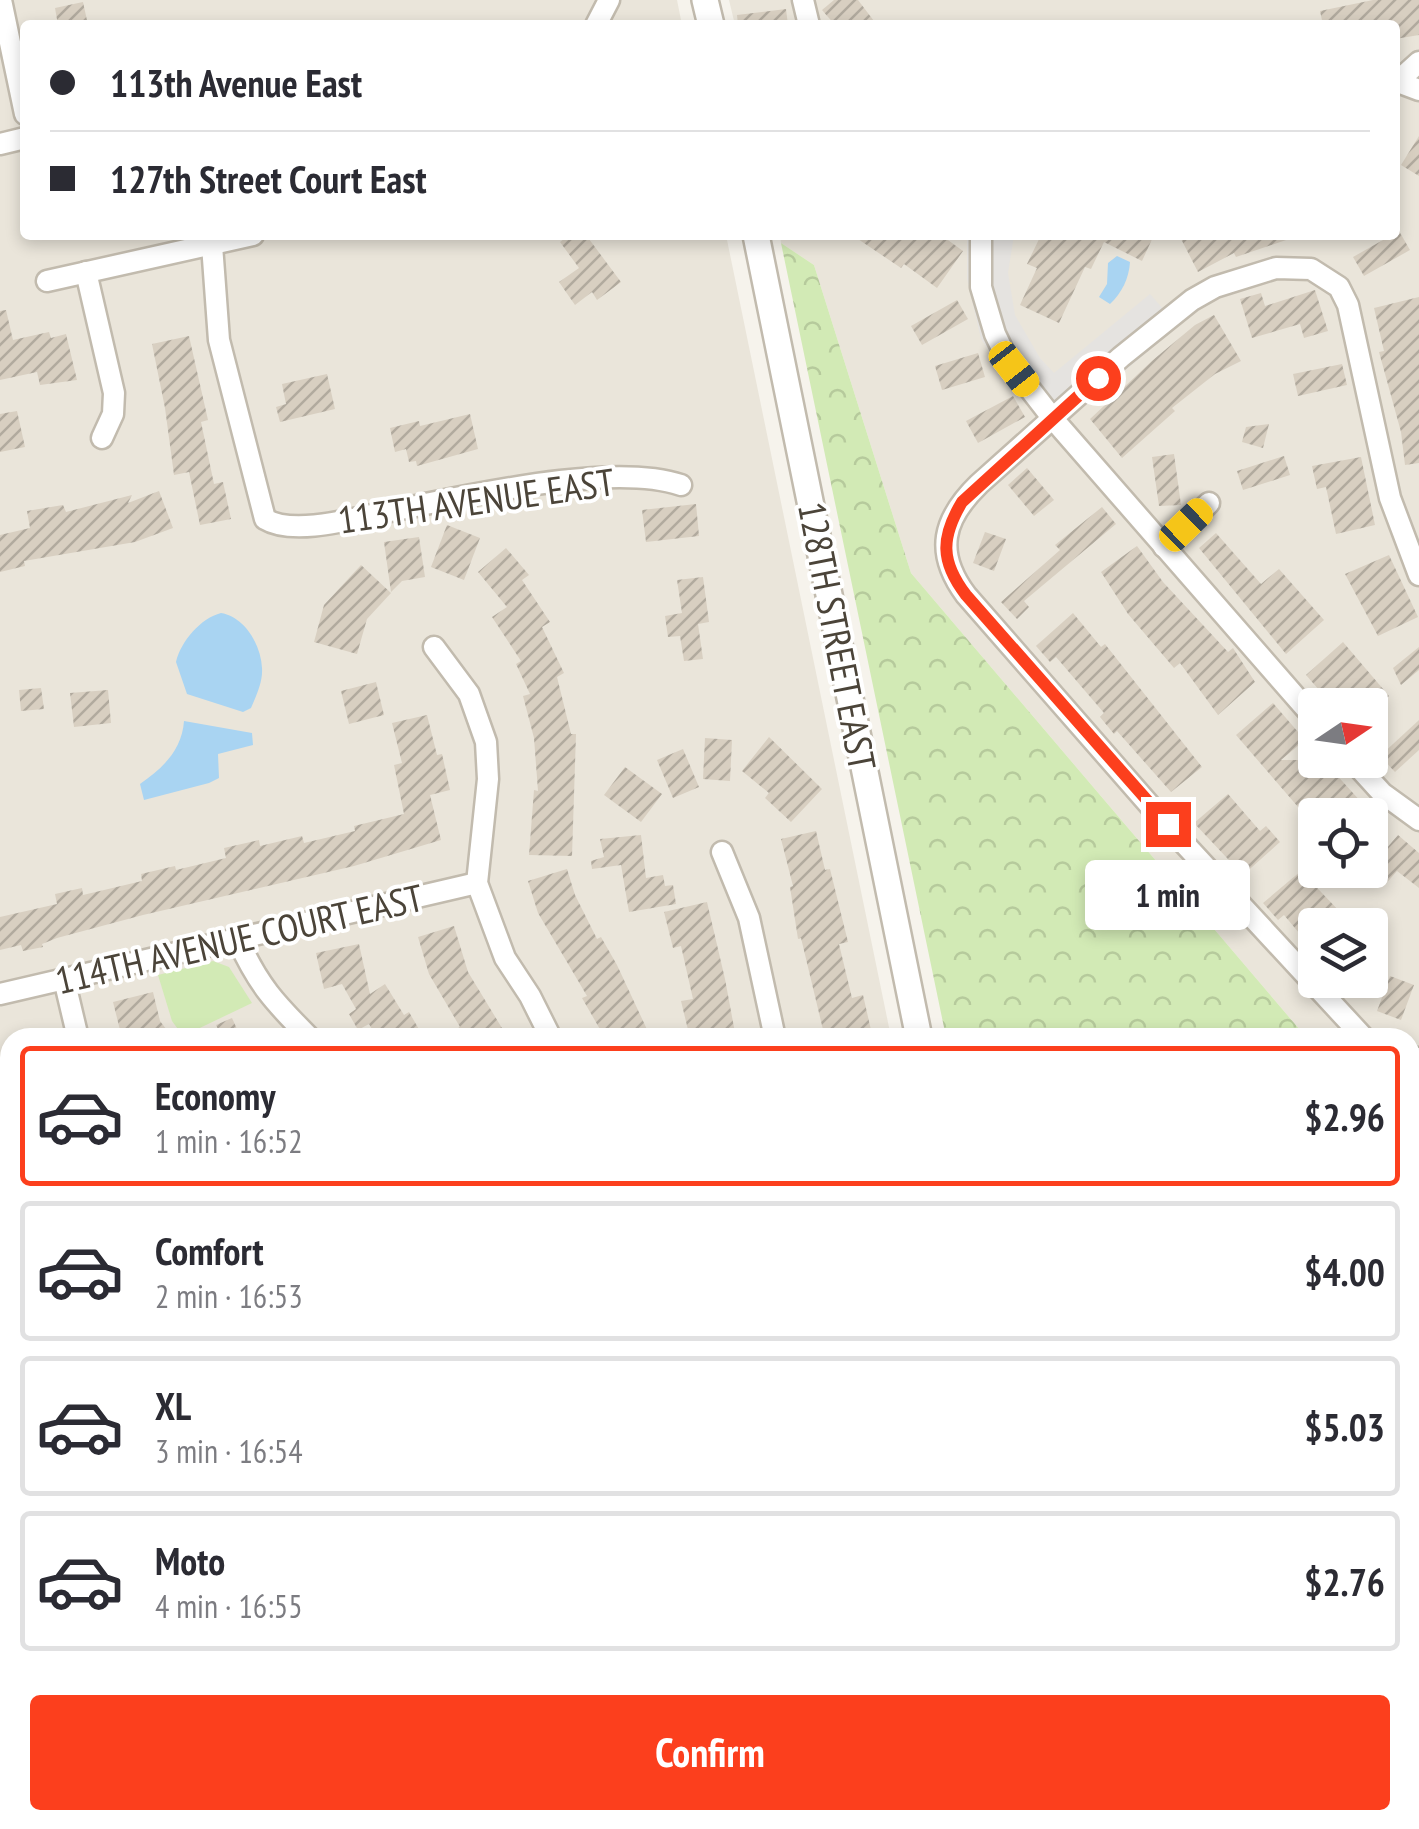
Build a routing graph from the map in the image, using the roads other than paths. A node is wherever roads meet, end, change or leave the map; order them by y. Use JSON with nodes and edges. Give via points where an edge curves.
{"nodes":[{"id":1,"x":1,"y":0,"type":"edge"},
{"id":2,"x":20,"y":90,"type":"edge"},
{"id":3,"x":232,"y":240,"type":"edge"},
{"id":4,"x":757,"y":240,"type":"edge"},
{"id":5,"x":981,"y":240,"type":"edge"},
{"id":6,"x":212,"y":245,"type":"junction"},
{"id":7,"x":86,"y":272,"type":"junction"},
{"id":8,"x":47,"y":281,"type":"dead end"},
{"id":9,"x":1054,"y":420,"type":"junction"},
{"id":10,"x":102,"y":438,"type":"dead end"},
{"id":11,"x":681,"y":485,"type":"dead end"},
{"id":12,"x":1208,"y":503,"type":"dead end"},
{"id":13,"x":1164,"y":546,"type":"junction"},
{"id":14,"x":1419,"y":575,"type":"edge"},
{"id":15,"x":434,"y":647,"type":"dead end"},
{"id":16,"x":1298,"y":700,"type":"edge"},
{"id":17,"x":1368,"y":778,"type":"edge"},
{"id":18,"x":1419,"y":820,"type":"edge"},
{"id":19,"x":722,"y":852,"type":"dead end"},
{"id":20,"x":477,"y":883,"type":"junction"},
{"id":21,"x":238,"y":940,"type":"junction"},
{"id":22,"x":64,"y":979,"type":"junction"},
{"id":23,"x":0,"y":994,"type":"edge"},
{"id":24,"x":76,"y":1028,"type":"edge"},
{"id":25,"x":300,"y":1028,"type":"edge"},
{"id":26,"x":546,"y":1028,"type":"edge"},
{"id":27,"x":773,"y":1028,"type":"edge"},
{"id":28,"x":917,"y":1028,"type":"edge"},
{"id":29,"x":1355,"y":1028,"type":"edge"}],
"edges":[{"from":1,"to":2,"type":"street"},
{"from":3,"to":6,"type":"street"},
{"from":4,"to":28,"type":"street","name":"128TH STREET EAST"},
{"from":5,"to":9,"type":"street","via":[[980,287],[995,334],[1008,362]]},
{"from":6,"to":7,"type":"street"},
{"from":6,"to":11,"type":"street","name":"113TH AVENUE EAST","via":[[219,340],[264,518],[272,523],[338,521],[592,480],[643,477]]},
{"from":7,"to":8,"type":"street"},
{"from":7,"to":10,"type":"street","via":[[114,392]]},
{"from":9,"to":13,"type":"street"},
{"from":9,"to":14,"type":"street","via":[[1192,300],[1289,266],[1312,269],[1339,288],[1348,304],[1390,498]]},
{"from":9,"to":29,"type":"street","via":[[962,502],[948,525],[949,569],[1155,811]]},
{"from":12,"to":13,"type":"street"},
{"from":13,"to":16,"type":"street"},
{"from":15,"to":20,"type":"street","via":[[469,694],[486,742]]},
{"from":17,"to":18,"type":"street"},
{"from":19,"to":27,"type":"street","via":[[749,918]]},
{"from":20,"to":21,"type":"street","name":"114TH AVENUE COURT EAST"},
{"from":20,"to":26,"type":"street","via":[[504,958]]},
{"from":21,"to":22,"type":"street","name":"114TH AVENUE COURT EAST"},
{"from":21,"to":25,"type":"street","via":[[254,977]]},
{"from":22,"to":23,"type":"street","name":"114TH AVENUE COURT EAST"},
{"from":22,"to":24,"type":"street"}]}
